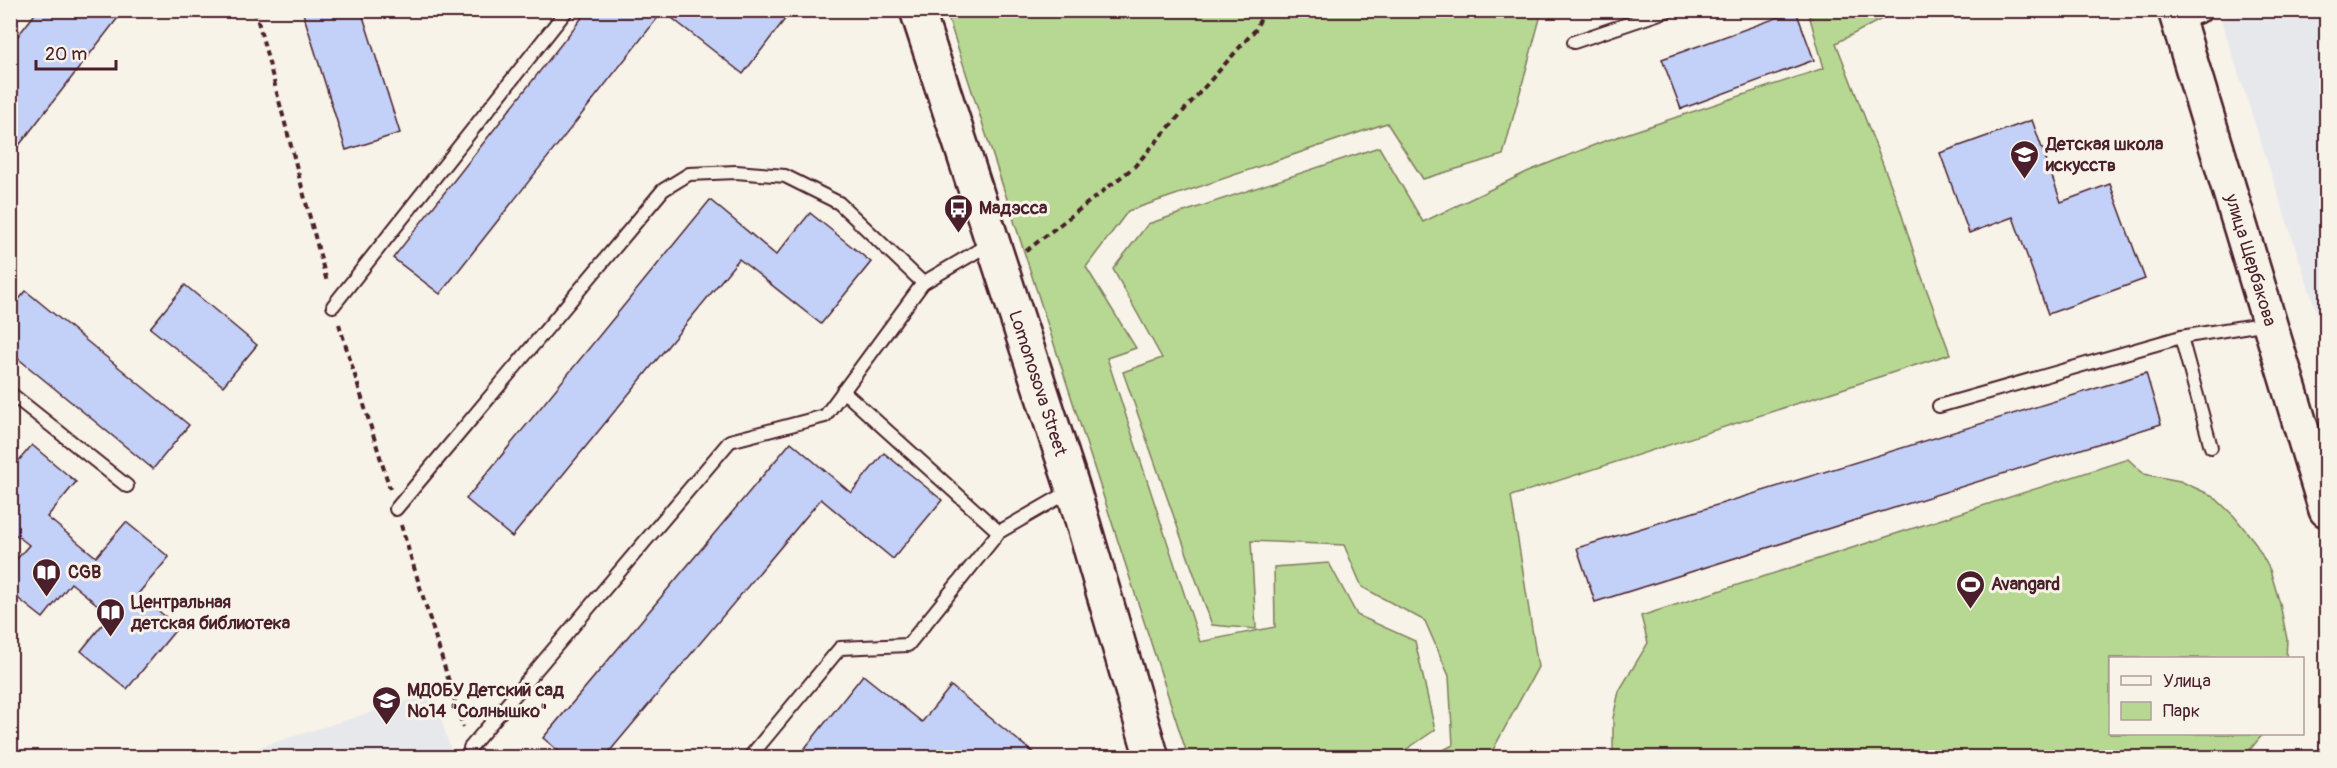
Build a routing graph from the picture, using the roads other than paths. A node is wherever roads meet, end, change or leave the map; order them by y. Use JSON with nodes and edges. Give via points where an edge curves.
{"nodes":[{"id":1,"x":567,"y":10,"type":"edge"},
{"id":2,"x":917,"y":10,"type":"edge"},
{"id":3,"x":1669,"y":10,"type":"edge"},
{"id":4,"x":2185,"y":14,"type":"edge"},
{"id":5,"x":1574,"y":42,"type":"dead end"},
{"id":6,"x":997,"y":256,"type":"junction"},
{"id":7,"x":923,"y":283,"type":"junction"},
{"id":8,"x":333,"y":306,"type":"road end"},
{"id":9,"x":2270,"y":323,"type":"junction"},
{"id":10,"x":2181,"y":337,"type":"junction"},
{"id":11,"x":843,"y":391,"type":"junction"},
{"id":12,"x":10,"y":393,"type":"edge"},
{"id":13,"x":1939,"y":406,"type":"dead end"},
{"id":14,"x":2211,"y":447,"type":"dead end"},
{"id":15,"x":127,"y":486,"type":"dead end"},
{"id":16,"x":1073,"y":489,"type":"junction"},
{"id":17,"x":396,"y":509,"type":"road end"},
{"id":18,"x":2326,"y":510,"type":"edge"},
{"id":19,"x":999,"y":532,"type":"junction"},
{"id":20,"x":470,"y":748,"type":"road end"},
{"id":21,"x":749,"y":758,"type":"edge"},
{"id":22,"x":1152,"y":758,"type":"edge"}],
"edges":[{"from":1,"to":8,"type":"lane"},
{"from":2,"to":6,"type":"main road","name":"Lomonosova Street"},
{"from":3,"to":5,"type":"lane"},
{"from":4,"to":9,"type":"main road","name":"улица Щербакова"},
{"from":6,"to":7,"type":"lane"},
{"from":6,"to":16,"type":"main road","name":"Lomonosova Street"},
{"from":7,"to":11,"type":"lane"},
{"from":7,"to":17,"type":"lane","via":[[839,203],[786,176],[689,174],[663,190]]},
{"from":9,"to":10,"type":"lane"},
{"from":9,"to":18,"type":"main road","name":"улица Щербакова"},
{"from":10,"to":13,"type":"lane"},
{"from":10,"to":14,"type":"lane"},
{"from":11,"to":19,"type":"lane"},
{"from":11,"to":20,"type":"lane","via":[[825,416],[730,441]]},
{"from":12,"to":15,"type":"lane"},
{"from":16,"to":19,"type":"lane"},
{"from":16,"to":22,"type":"main road","name":"Lomonosova Street"},
{"from":19,"to":21,"type":"lane","via":[[908,645],[840,648]]}]}
